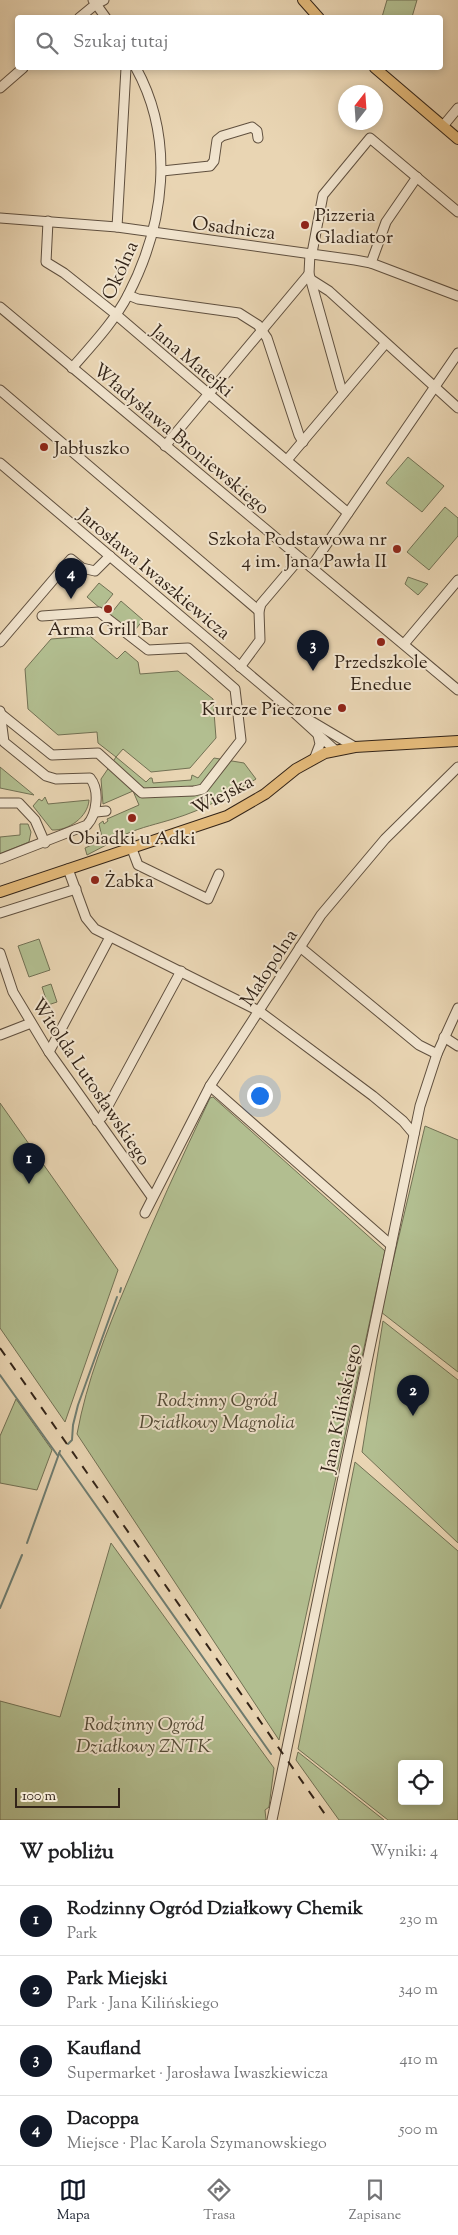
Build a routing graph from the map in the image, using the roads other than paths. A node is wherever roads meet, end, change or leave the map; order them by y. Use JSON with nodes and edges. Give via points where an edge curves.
{"nodes":[{"id":1,"x":304,"y":0,"type":"edge"},
{"id":2,"x":98,"y":1,"type":"edge"},
{"id":3,"x":82,"y":15,"type":"edge"},
{"id":4,"x":105,"y":15,"type":"edge"},
{"id":5,"x":316,"y":15,"type":"edge"},
{"id":6,"x":22,"y":70,"type":"edge"},
{"id":7,"x":126,"y":70,"type":"edge"},
{"id":8,"x":137,"y":70,"type":"edge"},
{"id":9,"x":377,"y":70,"type":"edge"},
{"id":10,"x":0,"y":88,"type":"edge"},
{"id":11,"x":458,"y":108,"type":"edge"},
{"id":12,"x":443,"y":126,"type":"junction"},
{"id":13,"x":258,"y":138,"type":"dead end"},
{"id":14,"x":458,"y":139,"type":"edge"},
{"id":15,"x":162,"y":171,"type":"junction"},
{"id":16,"x":417,"y":177,"type":"junction"},
{"id":17,"x":458,"y":212,"type":"edge"},
{"id":18,"x":0,"y":218,"type":"edge"},
{"id":19,"x":48,"y":221,"type":"junction"},
{"id":20,"x":116,"y":227,"type":"junction"},
{"id":21,"x":152,"y":233,"type":"junction"},
{"id":22,"x":311,"y":253,"type":"junction"},
{"id":23,"x":371,"y":263,"type":"junction"},
{"id":24,"x":309,"y":276,"type":"junction"},
{"id":25,"x":325,"y":288,"type":"junction"},
{"id":26,"x":128,"y":295,"type":"junction"},
{"id":27,"x":315,"y":296,"type":"junction"},
{"id":28,"x":458,"y":296,"type":"edge"},
{"id":29,"x":0,"y":307,"type":"edge"},
{"id":30,"x":116,"y":315,"type":"junction"},
{"id":31,"x":262,"y":328,"type":"junction"},
{"id":32,"x":385,"y":344,"type":"junction"},
{"id":33,"x":458,"y":353,"type":"edge"},
{"id":34,"x":72,"y":368,"type":"junction"},
{"id":35,"x":434,"y":388,"type":"junction"},
{"id":36,"x":0,"y":390,"type":"edge"},
{"id":37,"x":344,"y":392,"type":"junction"},
{"id":38,"x":208,"y":394,"type":"junction"},
{"id":39,"x":458,"y":408,"type":"edge"},
{"id":40,"x":303,"y":442,"type":"junction"},
{"id":41,"x":165,"y":446,"type":"junction"},
{"id":42,"x":287,"y":460,"type":"junction"},
{"id":43,"x":0,"y":463,"type":"edge"},
{"id":44,"x":348,"y":513,"type":"junction"},
{"id":45,"x":110,"y":556,"type":"junction"},
{"id":46,"x":300,"y":558,"type":"junction"},
{"id":47,"x":311,"y":567,"type":"junction"},
{"id":48,"x":458,"y":580,"type":"edge"},
{"id":49,"x":258,"y":610,"type":"junction"},
{"id":50,"x":42,"y":616,"type":"dead end"},
{"id":51,"x":0,"y":642,"type":"edge"},
{"id":52,"x":404,"y":644,"type":"junction"},
{"id":53,"x":240,"y":667,"type":"junction"},
{"id":54,"x":458,"y":690,"type":"edge"},
{"id":55,"x":289,"y":708,"type":"junction"},
{"id":56,"x":0,"y":709,"type":"edge"},
{"id":57,"x":1,"y":714,"type":"edge"},
{"id":58,"x":332,"y":734,"type":"junction"},
{"id":59,"x":318,"y":735,"type":"junction"},
{"id":60,"x":458,"y":741,"type":"edge"},
{"id":61,"x":356,"y":747,"type":"junction"},
{"id":62,"x":335,"y":750,"type":"junction"},
{"id":63,"x":315,"y":757,"type":"junction"},
{"id":64,"x":458,"y":767,"type":"edge"},
{"id":65,"x":0,"y":803,"type":"edge"},
{"id":66,"x":106,"y":811,"type":"dead end"},
{"id":67,"x":96,"y":812,"type":"junction"},
{"id":68,"x":45,"y":843,"type":"junction"},
{"id":69,"x":132,"y":849,"type":"junction"},
{"id":70,"x":0,"y":859,"type":"edge"},
{"id":71,"x":68,"y":869,"type":"junction"},
{"id":72,"x":219,"y":874,"type":"dead end"},
{"id":73,"x":76,"y":889,"type":"junction"},
{"id":74,"x":0,"y":892,"type":"edge"},
{"id":75,"x":0,"y":913,"type":"edge"},
{"id":76,"x":110,"y":937,"type":"junction"},
{"id":77,"x":300,"y":947,"type":"junction"},
{"id":78,"x":0,"y":953,"type":"edge"},
{"id":79,"x":181,"y":971,"type":"junction"},
{"id":80,"x":458,"y":1008,"type":"edge"},
{"id":81,"x":259,"y":1011,"type":"junction"},
{"id":82,"x":31,"y":1023,"type":"junction"},
{"id":83,"x":0,"y":1035,"type":"edge"},
{"id":84,"x":444,"y":1038,"type":"junction"},
{"id":85,"x":458,"y":1046,"type":"edge"},
{"id":86,"x":49,"y":1052,"type":"junction"},
{"id":87,"x":437,"y":1054,"type":"junction"},
{"id":88,"x":210,"y":1086,"type":"junction"},
{"id":89,"x":97,"y":1121,"type":"junction"},
{"id":90,"x":403,"y":1121,"type":"junction"},
{"id":91,"x":416,"y":1124,"type":"junction"},
{"id":92,"x":414,"y":1134,"type":"junction"},
{"id":93,"x":152,"y":1197,"type":"junction"},
{"id":94,"x":145,"y":1213,"type":"dead end"},
{"id":95,"x":391,"y":1245,"type":"junction"},
{"id":96,"x":272,"y":1820,"type":"edge"}],
"edges":[{"from":1,"to":5,"type":"main road"},
{"from":2,"to":3,"type":"street"},
{"from":2,"to":4,"type":"street"},
{"from":6,"to":10,"type":"street"},
{"from":7,"to":20,"type":"street","name":"Okólna"},
{"from":8,"to":15,"type":"street","name":"Okólna","via":[[155,112]]},
{"from":9,"to":12,"type":"main road"},
{"from":11,"to":12,"type":"street"},
{"from":12,"to":14,"type":"main road"},
{"from":13,"to":15,"type":"street","via":[[257,131],[252,128],[222,136],[217,140],[214,161],[210,166]]},
{"from":15,"to":21,"type":"street","name":"Okólna"},
{"from":16,"to":17,"type":"street"},
{"from":16,"to":22,"type":"street","via":[[370,138],[323,195]]},
{"from":16,"to":23,"type":"street","via":[[386,222]]},
{"from":18,"to":19,"type":"street","name":"Osadnicza"},
{"from":19,"to":20,"type":"street","name":"Osadnicza"},
{"from":19,"to":30,"type":"street","name":"Jana Matejki","via":[[46,262]]},
{"from":20,"to":21,"type":"street","name":"Osadnicza"},
{"from":21,"to":22,"type":"street","name":"Osadnicza"},
{"from":21,"to":26,"type":"street","name":"Okólna"},
{"from":22,"to":23,"type":"street","name":"Osadnicza"},
{"from":22,"to":24,"type":"street"},
{"from":23,"to":28,"type":"street","name":"Osadnicza"},
{"from":24,"to":25,"type":"street"},
{"from":24,"to":27,"type":"street"},
{"from":24,"to":31,"type":"street"},
{"from":25,"to":27,"type":"street","via":[[318,290]]},
{"from":25,"to":32,"type":"street"},
{"from":26,"to":30,"type":"street","name":"Okólna"},
{"from":26,"to":31,"type":"street","via":[[239,312]]},
{"from":27,"to":37,"type":"street"},
{"from":29,"to":34,"type":"street","name":"Władysława Broniewskiego"},
{"from":30,"to":34,"type":"street","name":"Okólna"},
{"from":30,"to":38,"type":"street","name":"Jana Matejki"},
{"from":31,"to":38,"type":"street"},
{"from":31,"to":40,"type":"street"},
{"from":32,"to":35,"type":"street"},
{"from":32,"to":37,"type":"street"},
{"from":33,"to":35,"type":"street"},
{"from":34,"to":41,"type":"street","name":"Władysława Broniewskiego"},
{"from":35,"to":39,"type":"street"},
{"from":35,"to":44,"type":"street"},
{"from":36,"to":49,"type":"street"},
{"from":37,"to":40,"type":"street"},
{"from":38,"to":41,"type":"street"},
{"from":38,"to":42,"type":"street","name":"Jana Matejki"},
{"from":40,"to":42,"type":"street"},
{"from":41,"to":46,"type":"street","name":"Władysława Broniewskiego"},
{"from":42,"to":44,"type":"street","name":"Jana Matejki"},
{"from":43,"to":45,"type":"street","name":"Jarosława Iwaszkiewicza"},
{"from":44,"to":47,"type":"street"},
{"from":45,"to":51,"type":"street","via":[[95,571],[82,568],[70,559]]},
{"from":45,"to":53,"type":"street","name":"Jarosława Iwaszkiewicza"},
{"from":46,"to":47,"type":"street","name":"Władysława Broniewskiego"},
{"from":46,"to":49,"type":"street"},
{"from":47,"to":52,"type":"street","name":"Władysława Broniewskiego"},
{"from":48,"to":52,"type":"street"},
{"from":49,"to":53,"type":"street","via":[[260,640]]},
{"from":50,"to":57,"type":"street","via":[[99,612],[148,650],[188,648],[235,689],[241,740],[203,788],[142,794],[98,753],[52,755]]},
{"from":52,"to":54,"type":"street","name":"Władysława Broniewskiego"},
{"from":53,"to":55,"type":"street","name":"Jarosława Iwaszkiewicza"},
{"from":55,"to":58,"type":"street","name":"Jarosława Iwaszkiewicza"},
{"from":55,"to":59,"type":"street","name":"Jarosława Iwaszkiewicza"},
{"from":56,"to":57,"type":"street"},
{"from":57,"to":67,"type":"street","via":[[4,742],[46,776],[56,779],[87,776],[94,783]]},
{"from":58,"to":61,"type":"street","name":"Jarosława Iwaszkiewicza"},
{"from":58,"to":62,"type":"street","via":[[337,743]]},
{"from":59,"to":62,"type":"street","name":"Jarosława Iwaszkiewicza"},
{"from":59,"to":63,"type":"street","via":[[320,744]]},
{"from":60,"to":61,"type":"main road","name":"Wiejska"},
{"from":61,"to":62,"type":"main road","name":"Wiejska"},
{"from":62,"to":63,"type":"main road","name":"Wiejska"},
{"from":63,"to":69,"type":"main road","name":"Wiejska","via":[[240,810]]},
{"from":64,"to":77,"type":"street","name":"Małopolna","via":[[385,839],[322,915]]},
{"from":65,"to":68,"type":"street","via":[[19,803],[35,820]]},
{"from":66,"to":67,"type":"street"},
{"from":67,"to":68,"type":"street","via":[[88,825]]},
{"from":68,"to":70,"type":"street"},
{"from":69,"to":71,"type":"main road","name":"Wiejska"},
{"from":69,"to":72,"type":"street","via":[[138,865],[208,899]]},
{"from":71,"to":73,"type":"street"},
{"from":71,"to":74,"type":"main road","name":"Wiejska"},
{"from":73,"to":75,"type":"street"},
{"from":73,"to":76,"type":"street","via":[[88,922]]},
{"from":76,"to":79,"type":"street"},
{"from":76,"to":86,"type":"street"},
{"from":77,"to":81,"type":"street","name":"Małopolna"},
{"from":77,"to":87,"type":"street","via":[[419,1045]]},
{"from":78,"to":82,"type":"street","name":"Witolda Lutosławskiego","via":[[13,992]]},
{"from":79,"to":81,"type":"street"},
{"from":79,"to":89,"type":"street"},
{"from":80,"to":84,"type":"street","name":"Jana Kilińskiego"},
{"from":81,"to":88,"type":"street","name":"Małopolna"},
{"from":81,"to":90,"type":"street"},
{"from":82,"to":83,"type":"street"},
{"from":82,"to":86,"type":"street","name":"Witolda Lutosławskiego"},
{"from":84,"to":85,"type":"street"},
{"from":84,"to":87,"type":"street","name":"Jana Kilińskiego"},
{"from":86,"to":89,"type":"street","name":"Witolda Lutosławskiego"},
{"from":87,"to":91,"type":"street","name":"Jana Kilińskiego"},
{"from":88,"to":93,"type":"street","name":"Małopolna"},
{"from":88,"to":95,"type":"street"},
{"from":89,"to":93,"type":"street","name":"Witolda Lutosławskiego"},
{"from":90,"to":91,"type":"street"},
{"from":90,"to":92,"type":"street"},
{"from":91,"to":92,"type":"street","name":"Jana Kilińskiego"},
{"from":92,"to":95,"type":"street","name":"Jana Kilińskiego"},
{"from":93,"to":94,"type":"street","name":"Małopolna"},
{"from":95,"to":96,"type":"street","name":"Jana Kilińskiego"}]}
